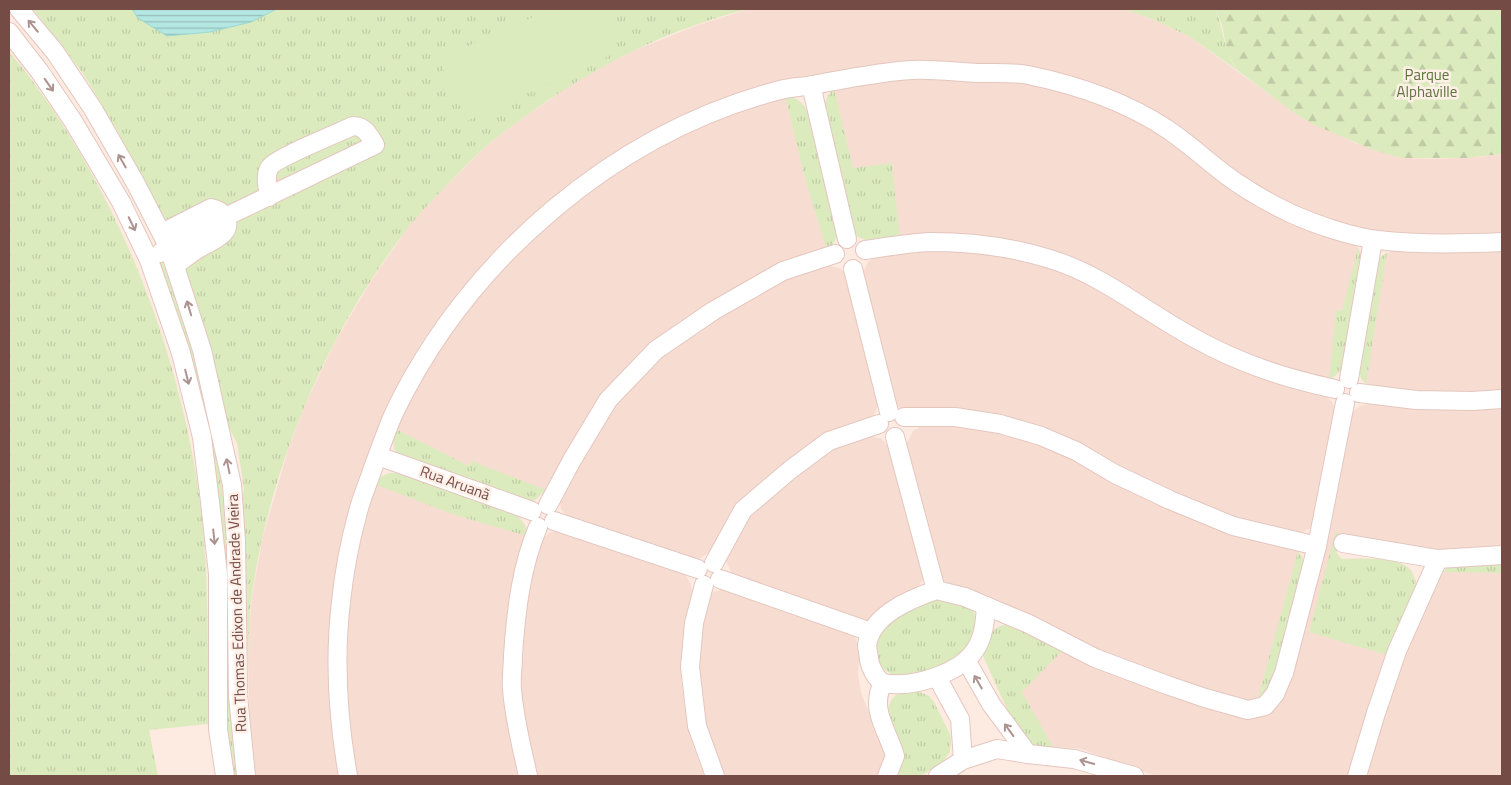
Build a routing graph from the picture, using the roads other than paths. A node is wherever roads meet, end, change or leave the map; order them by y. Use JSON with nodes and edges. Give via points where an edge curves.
{"nodes":[{"id":1,"x":19,"y":9,"type":"edge"},
{"id":2,"x":9,"y":32,"type":"edge"},
{"id":3,"x":811,"y":85,"type":"junction"},
{"id":4,"x":314,"y":144,"type":"junction"},
{"id":5,"x":326,"y":169,"type":"junction"},
{"id":6,"x":269,"y":197,"type":"junction"},
{"id":7,"x":226,"y":217,"type":"junction"},
{"id":8,"x":847,"y":239,"type":"junction"},
{"id":9,"x":1373,"y":240,"type":"junction"},
{"id":10,"x":165,"y":241,"type":"junction"},
{"id":11,"x":1502,"y":242,"type":"edge"},
{"id":12,"x":866,"y":250,"type":"junction"},
{"id":13,"x":835,"y":254,"type":"junction"},
{"id":14,"x":149,"y":260,"type":"junction"},
{"id":15,"x":175,"y":265,"type":"junction"},
{"id":16,"x":853,"y":269,"type":"junction"},
{"id":17,"x":1347,"y":391,"type":"junction"},
{"id":18,"x":1502,"y":398,"type":"edge"},
{"id":19,"x":890,"y":418,"type":"junction"},
{"id":20,"x":378,"y":456,"type":"junction"},
{"id":21,"x":543,"y":516,"type":"junction"},
{"id":22,"x":1343,"y":543,"type":"dead end"},
{"id":23,"x":1317,"y":546,"type":"junction"},
{"id":24,"x":1502,"y":555,"type":"edge"},
{"id":25,"x":1438,"y":559,"type":"junction"},
{"id":26,"x":709,"y":574,"type":"junction"},
{"id":27,"x":936,"y":590,"type":"junction"},
{"id":28,"x":986,"y":606,"type":"junction"},
{"id":29,"x":871,"y":632,"type":"junction"},
{"id":30,"x":966,"y":660,"type":"junction"},
{"id":31,"x":937,"y":677,"type":"junction"},
{"id":32,"x":883,"y":683,"type":"junction"},
{"id":33,"x":1028,"y":754,"type":"junction"},
{"id":34,"x":963,"y":760,"type":"junction"},
{"id":35,"x":225,"y":776,"type":"edge"},
{"id":36,"x":246,"y":776,"type":"edge"},
{"id":37,"x":348,"y":776,"type":"edge"},
{"id":38,"x":528,"y":776,"type":"edge"},
{"id":39,"x":715,"y":776,"type":"edge"},
{"id":40,"x":888,"y":776,"type":"edge"},
{"id":41,"x":938,"y":776,"type":"edge"},
{"id":42,"x":1134,"y":776,"type":"edge"},
{"id":43,"x":1357,"y":776,"type":"edge"}],
"edges":[{"from":10,"to":1,"type":"street","name":"Rua Thomas Edixon de Andrade Vieira","one_way":true,"via":[[93,109],[55,52]]},
{"from":2,"to":14,"type":"street","name":"Rua Thomas Edixon de Andrade Vieira","one_way":true,"via":[[73,121],[121,202]]},
{"from":3,"to":8,"type":"street"},
{"from":3,"to":9,"type":"street","via":[[913,70],[1022,74],[1079,87],[1123,104],[1164,126],[1227,176],[1289,212]]},
{"from":3,"to":20,"type":"street","via":[[764,95],[667,133],[597,175],[545,215],[511,248],[451,319],[394,413]]},
{"from":4,"to":5,"type":"street"},
{"from":4,"to":5,"type":"street","via":[[353,126],[360,126],[375,145]]},
{"from":4,"to":6,"type":"street","via":[[271,165],[268,172]]},
{"from":5,"to":6,"type":"street"},
{"from":6,"to":7,"type":"street"},
{"from":7,"to":10,"type":"street"},
{"from":7,"to":15,"type":"street","via":[[224,233],[218,239]]},
{"from":8,"to":12,"type":"street","via":[[859,241]]},
{"from":8,"to":13,"type":"street","via":[[838,244]]},
{"from":9,"to":11,"type":"street","via":[[1438,245]]},
{"from":9,"to":17,"type":"street"},
{"from":10,"to":14,"type":"street"},
{"from":10,"to":15,"type":"street","name":"Rua Thomas Edixon de Andrade Vieira"},
{"from":12,"to":16,"type":"street","via":[[864,261]]},
{"from":12,"to":17,"type":"street","via":[[928,242],[958,243],[1050,259],[1087,273],[1196,339],[1234,358],[1290,379]]},
{"from":13,"to":16,"type":"street","via":[[841,266]]},
{"from":13,"to":21,"type":"street","via":[[783,271],[713,311],[656,350],[608,400]]},
{"from":14,"to":35,"type":"street","name":"Rua Thomas Edixon de Andrade Vieira","one_way":true,"via":[[180,353],[202,437],[218,574],[218,729]]},
{"from":36,"to":15,"type":"street","name":"Rua Thomas Edixon de Andrade Vieira","one_way":true,"via":[[238,696],[232,485],[202,350]]},
{"from":16,"to":19,"type":"street"},
{"from":17,"to":18,"type":"street","via":[[1416,400]]},
{"from":17,"to":23,"type":"street"},
{"from":19,"to":23,"type":"street","via":[[955,417],[1000,424],[1041,436],[1170,500],[1233,526]]},
{"from":19,"to":26,"type":"street","via":[[829,441],[743,510]]},
{"from":19,"to":27,"type":"street","via":[[881,430],[895,437]]},
{"from":20,"to":21,"type":"street","name":"Rua Aruanã"},
{"from":20,"to":37,"type":"street","via":[[358,511],[340,605],[338,703]]},
{"from":21,"to":26,"type":"street","name":"Rua Aruanã"},
{"from":21,"to":38,"type":"street","via":[[524,570],[515,629],[512,688]]},
{"from":22,"to":25,"type":"street"},
{"from":23,"to":28,"type":"street","via":[[1284,673],[1275,694],[1265,706],[1248,710],[1174,688],[1095,658]]},
{"from":24,"to":25,"type":"street"},
{"from":25,"to":43,"type":"street","via":[[1397,651]]},
{"from":26,"to":29,"type":"street","name":"Rua Aruanã"},
{"from":26,"to":39,"type":"street","via":[[694,623],[690,667],[697,726]]},
{"from":27,"to":28,"type":"street"},
{"from":27,"to":29,"type":"street","via":[[903,604],[885,616]]},
{"from":28,"to":30,"type":"street","via":[[983,630],[975,650]]},
{"from":29,"to":32,"type":"street","via":[[867,646],[870,665]]},
{"from":30,"to":31,"type":"street"},
{"from":33,"to":30,"type":"street","one_way":true,"via":[[991,704]]},
{"from":31,"to":32,"type":"street","via":[[905,685]]},
{"from":31,"to":34,"type":"street","via":[[960,719]]},
{"from":32,"to":40,"type":"street","via":[[878,693],[878,711],[895,756]]},
{"from":33,"to":34,"type":"street","via":[[998,749]]},
{"from":42,"to":33,"type":"street","one_way":true,"via":[[1074,759]]},
{"from":34,"to":41,"type":"street"}]}
